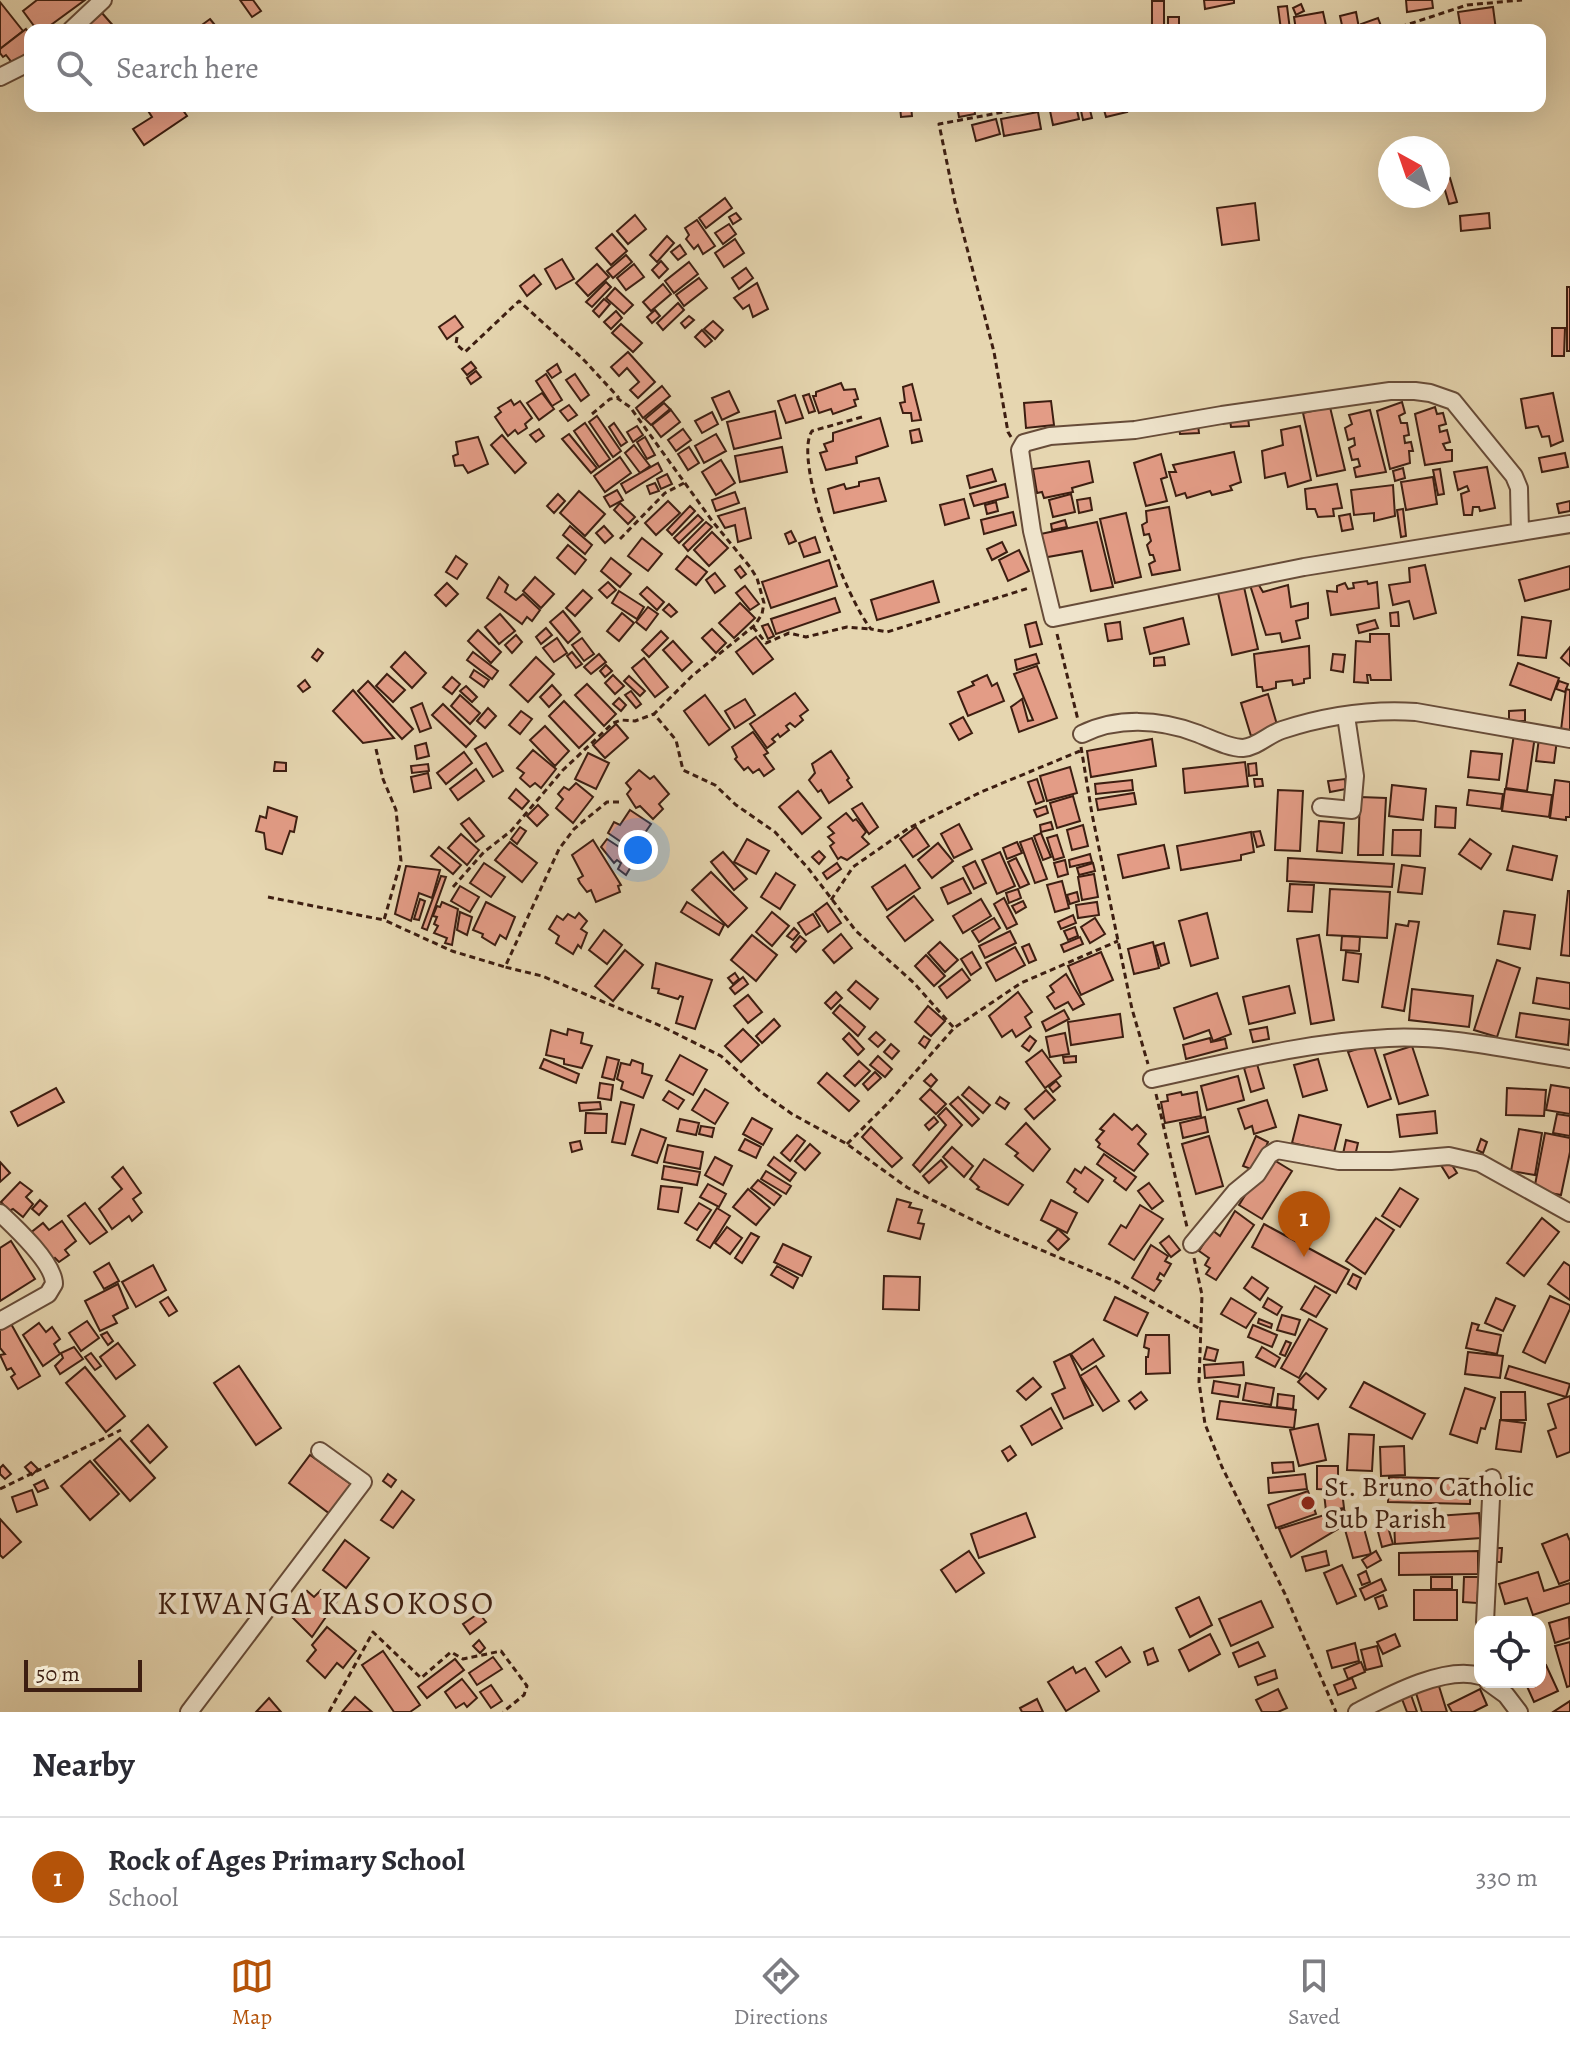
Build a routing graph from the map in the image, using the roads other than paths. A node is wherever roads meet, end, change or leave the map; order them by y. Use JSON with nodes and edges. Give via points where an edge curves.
{"nodes":[{"id":1,"x":103,"y":0,"type":"edge"},
{"id":2,"x":77,"y":24,"type":"edge"},
{"id":3,"x":24,"y":65,"type":"edge"},
{"id":4,"x":0,"y":77,"type":"edge"},
{"id":5,"x":1570,"y":524,"type":"edge"},
{"id":6,"x":1520,"y":532,"type":"junction"},
{"id":7,"x":1346,"y":716,"type":"junction"},
{"id":8,"x":1570,"y":739,"type":"edge"},
{"id":9,"x":1081,"y":742,"type":"road end"},
{"id":10,"x":1321,"y":807,"type":"dead end"},
{"id":11,"x":1570,"y":1059,"type":"edge"},
{"id":12,"x":1152,"y":1079,"type":"road end"},
{"id":13,"x":0,"y":1213,"type":"edge"},
{"id":14,"x":1570,"y":1213,"type":"edge"},
{"id":15,"x":1192,"y":1244,"type":"road end"},
{"id":16,"x":0,"y":1321,"type":"edge"},
{"id":17,"x":320,"y":1451,"type":"dead end"},
{"id":18,"x":1492,"y":1478,"type":"dead end"},
{"id":19,"x":1485,"y":1616,"type":"edge"},
{"id":20,"x":1474,"y":1674,"type":"edge"},
{"id":21,"x":1498,"y":1688,"type":"edge"},
{"id":22,"x":189,"y":1712,"type":"edge"},
{"id":23,"x":1357,"y":1712,"type":"edge"},
{"id":24,"x":1519,"y":1712,"type":"edge"}],
"edges":[{"from":1,"to":2,"type":"street"},
{"from":3,"to":4,"type":"street"},
{"from":5,"to":6,"type":"street"},
{"from":6,"to":6,"type":"street","via":[[1304,567],[1053,618],[1020,450],[1024,443],[1050,436],[1135,430],[1390,391],[1430,393],[1453,401],[1514,476]]},
{"from":7,"to":8,"type":"street","via":[[1416,712]]},
{"from":7,"to":9,"type":"street","via":[[1279,731],[1245,748],[1154,723],[1102,725]]},
{"from":7,"to":10,"type":"street","via":[[1355,776],[1352,810]]},
{"from":11,"to":12,"type":"street","via":[[1449,1040],[1389,1038],[1322,1045]]},
{"from":13,"to":16,"type":"street","via":[[54,1277],[48,1294]]},
{"from":14,"to":15,"type":"street","via":[[1480,1163],[1449,1156],[1339,1161],[1277,1150]]},
{"from":17,"to":22,"type":"street","via":[[363,1482]]},
{"from":18,"to":19,"type":"street"},
{"from":20,"to":23,"type":"street","via":[[1402,1689]]},
{"from":21,"to":24,"type":"street"}]}
